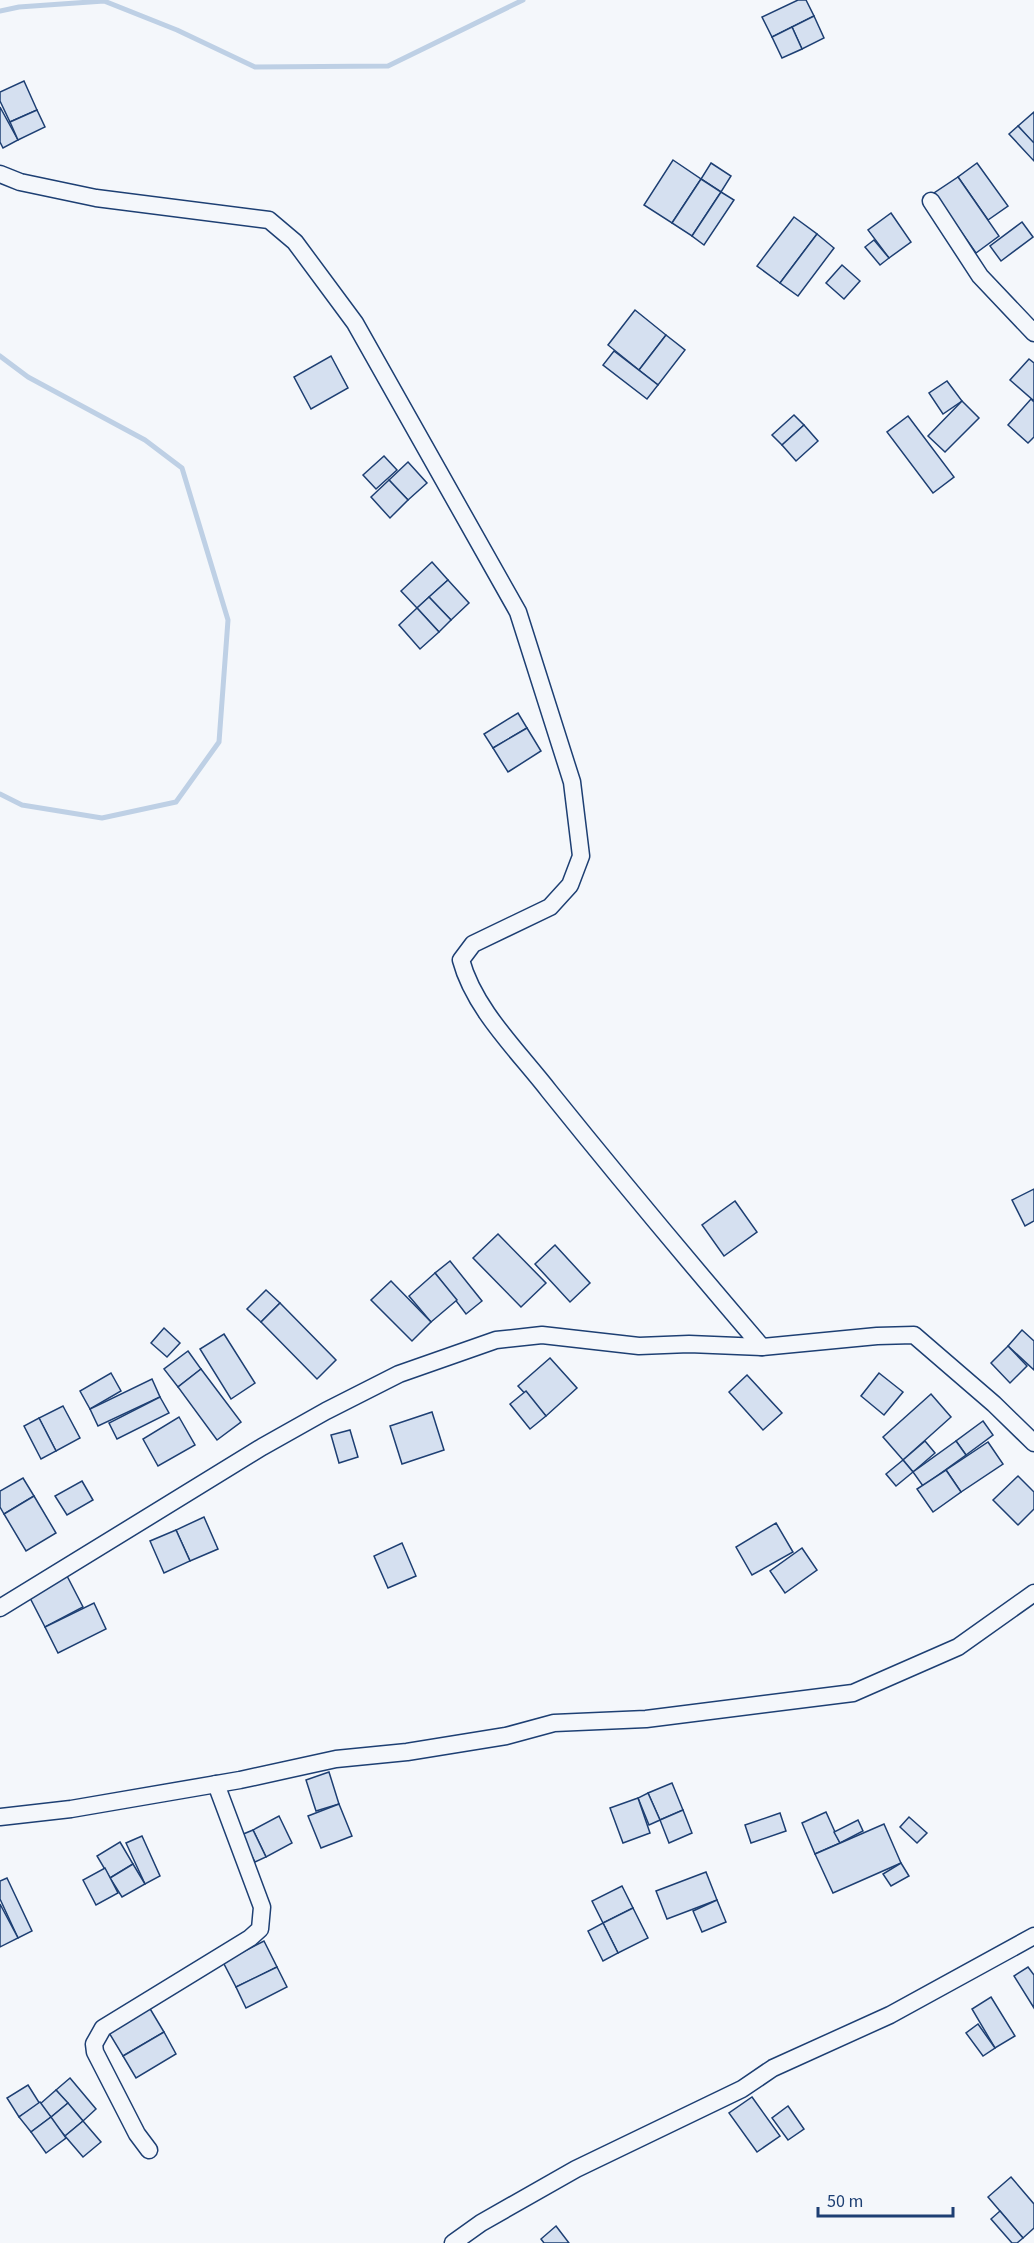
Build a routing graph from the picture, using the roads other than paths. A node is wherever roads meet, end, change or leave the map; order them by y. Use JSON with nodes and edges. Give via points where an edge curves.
{"nodes":[{"id":1,"x":0,"y":174,"type":"edge"},
{"id":2,"x":931,"y":201,"type":"dead end"},
{"id":3,"x":1034,"y":333,"type":"edge"},
{"id":4,"x":762,"y":1347,"type":"junction"},
{"id":5,"x":1034,"y":1443,"type":"edge"},
{"id":6,"x":1034,"y":1593,"type":"edge"},
{"id":7,"x":0,"y":1608,"type":"edge"},
{"id":8,"x":216,"y":1784,"type":"junction"},
{"id":9,"x":0,"y":1817,"type":"edge"},
{"id":10,"x":1034,"y":1936,"type":"edge"},
{"id":11,"x":149,"y":2150,"type":"dead end"},
{"id":12,"x":481,"y":2223,"type":"junction"},
{"id":13,"x":453,"y":2243,"type":"edge"},
{"id":14,"x":469,"y":2243,"type":"edge"}],
"edges":[{"from":1,"to":4,"type":"street","via":[[96,198],[269,220],[295,242],[354,323],[518,612],[572,782],[581,856],[570,885],[550,907],[473,944],[460,960],[466,978],[493,1021],[641,1206]]},
{"from":2,"to":3,"type":"street","via":[[980,276]]},
{"from":4,"to":5,"type":"street","via":[[914,1335]]},
{"from":4,"to":7,"type":"street","via":[[639,1346],[542,1335],[496,1340],[399,1374],[326,1411]]},
{"from":6,"to":8,"type":"street","via":[[958,1647],[854,1693],[646,1719],[554,1723],[506,1736],[336,1759]]},
{"from":8,"to":9,"type":"street"},
{"from":8,"to":11,"type":"street","via":[[261,1908],[260,1929],[103,2028],[94,2044],[137,2134]]},
{"from":10,"to":12,"type":"street","via":[[890,2015],[773,2068],[742,2090],[576,2169]]},
{"from":12,"to":13,"type":"street"},
{"from":12,"to":14,"type":"street"}]}
